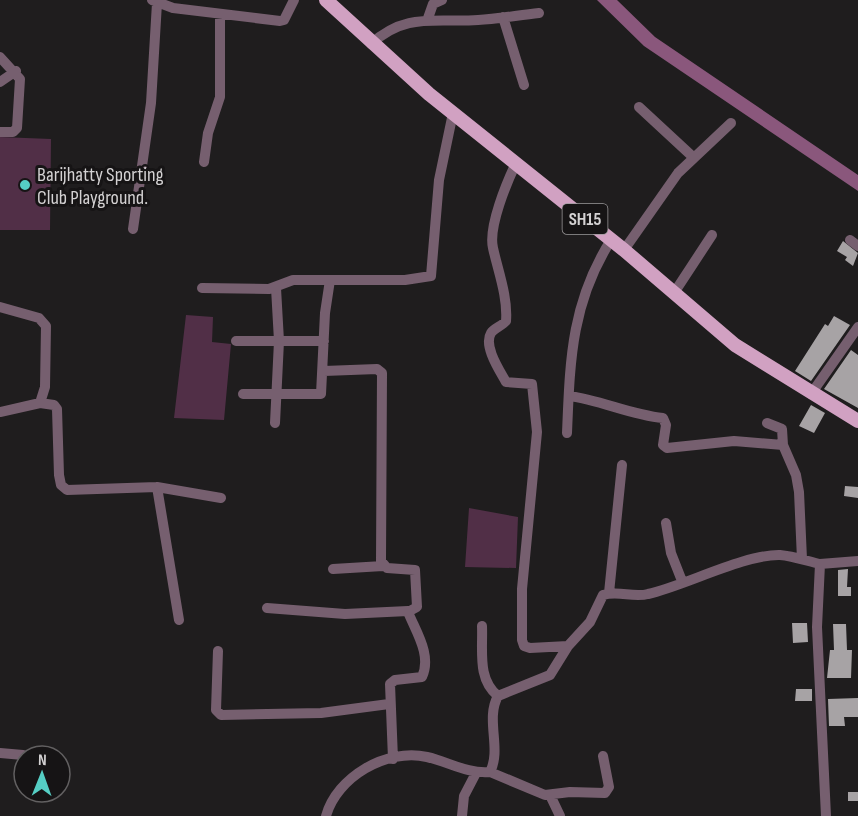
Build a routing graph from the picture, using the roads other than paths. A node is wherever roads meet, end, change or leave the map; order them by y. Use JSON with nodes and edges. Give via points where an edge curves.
{"nodes":[{"id":1,"x":294,"y":0,"type":"edge"},
{"id":2,"x":326,"y":0,"type":"edge"},
{"id":3,"x":442,"y":0,"type":"edge"},
{"id":4,"x":154,"y":2,"type":"edge"},
{"id":5,"x":539,"y":13,"type":"dead end"},
{"id":6,"x":220,"y":14,"type":"junction"},
{"id":7,"x":503,"y":17,"type":"junction"},
{"id":8,"x":427,"y":21,"type":"junction"},
{"id":9,"x":371,"y":44,"type":"junction"},
{"id":10,"x":0,"y":57,"type":"edge"},
{"id":11,"x":16,"y":71,"type":"junction"},
{"id":12,"x":0,"y":82,"type":"edge"},
{"id":13,"x":524,"y":85,"type":"dead end"},
{"id":14,"x":639,"y":107,"type":"dead end"},
{"id":15,"x":453,"y":113,"type":"junction"},
{"id":16,"x":731,"y":123,"type":"dead end"},
{"id":17,"x":0,"y":132,"type":"edge"},
{"id":18,"x":693,"y":157,"type":"junction"},
{"id":19,"x":204,"y":162,"type":"dead end"},
{"id":20,"x":516,"y":163,"type":"junction"},
{"id":21,"x":133,"y":229,"type":"dead end"},
{"id":22,"x":712,"y":235,"type":"dead end"},
{"id":23,"x":611,"y":240,"type":"junction"},
{"id":24,"x":624,"y":250,"type":"junction"},
{"id":25,"x":330,"y":280,"type":"junction"},
{"id":26,"x":202,"y":288,"type":"dead end"},
{"id":27,"x":276,"y":288,"type":"junction"},
{"id":28,"x":674,"y":292,"type":"junction"},
{"id":29,"x":0,"y":307,"type":"edge"},
{"id":30,"x":858,"y":327,"type":"edge"},
{"id":31,"x":236,"y":341,"type":"dead end"},
{"id":32,"x":279,"y":341,"type":"junction"},
{"id":33,"x":324,"y":341,"type":"junction"},
{"id":34,"x":324,"y":371,"type":"junction"},
{"id":35,"x":243,"y":394,"type":"dead end"},
{"id":36,"x":276,"y":394,"type":"junction"},
{"id":37,"x":811,"y":394,"type":"junction"},
{"id":38,"x":568,"y":396,"type":"junction"},
{"id":39,"x":40,"y":403,"type":"junction"},
{"id":40,"x":0,"y":412,"type":"edge"},
{"id":41,"x":858,"y":421,"type":"edge"},
{"id":42,"x":275,"y":423,"type":"dead end"},
{"id":43,"x":767,"y":423,"type":"dead end"},
{"id":44,"x":567,"y":433,"type":"dead end"},
{"id":45,"x":783,"y":446,"type":"junction"},
{"id":46,"x":622,"y":465,"type":"dead end"},
{"id":47,"x":157,"y":487,"type":"junction"},
{"id":48,"x":220,"y":498,"type":"dead end"},
{"id":49,"x":666,"y":523,"type":"dead end"},
{"id":50,"x":802,"y":559,"type":"junction"},
{"id":51,"x":858,"y":561,"type":"edge"},
{"id":52,"x":820,"y":564,"type":"junction"},
{"id":53,"x":383,"y":566,"type":"junction"},
{"id":54,"x":333,"y":569,"type":"dead end"},
{"id":55,"x":682,"y":581,"type":"junction"},
{"id":56,"x":609,"y":593,"type":"junction"},
{"id":57,"x":267,"y":608,"type":"dead end"},
{"id":58,"x":408,"y":611,"type":"junction"},
{"id":59,"x":179,"y":620,"type":"dead end"},
{"id":60,"x":482,"y":626,"type":"dead end"},
{"id":61,"x":568,"y":646,"type":"junction"},
{"id":62,"x":218,"y":651,"type":"dead end"},
{"id":63,"x":498,"y":696,"type":"junction"},
{"id":64,"x":389,"y":704,"type":"junction"},
{"id":65,"x":603,"y":756,"type":"dead end"},
{"id":66,"x":393,"y":759,"type":"junction"},
{"id":67,"x":490,"y":772,"type":"junction"},
{"id":68,"x":476,"y":773,"type":"junction"},
{"id":69,"x":550,"y":795,"type":"junction"},
{"id":70,"x":326,"y":816,"type":"edge"},
{"id":71,"x":462,"y":816,"type":"edge"},
{"id":72,"x":560,"y":816,"type":"edge"},
{"id":73,"x":826,"y":816,"type":"edge"}],
"edges":[{"from":1,"to":6,"type":"street","via":[[284,20],[279,21]]},
{"from":2,"to":9,"type":"main road","number":"SH15"},
{"from":3,"to":8,"type":"street","via":[[433,4]]},
{"from":4,"to":6,"type":"street"},
{"from":4,"to":21,"type":"street","via":[[151,103]]},
{"from":5,"to":7,"type":"street"},
{"from":6,"to":19,"type":"street","via":[[220,97],[208,133]]},
{"from":7,"to":8,"type":"street"},
{"from":7,"to":13,"type":"street"},
{"from":8,"to":9,"type":"street","via":[[393,26]]},
{"from":9,"to":15,"type":"main road","number":"SH15"},
{"from":10,"to":11,"type":"street"},
{"from":11,"to":12,"type":"street"},
{"from":11,"to":17,"type":"street","via":[[21,85],[19,125],[13,132]]},
{"from":14,"to":18,"type":"street"},
{"from":15,"to":20,"type":"main road","number":"SH15"},
{"from":15,"to":25,"type":"street","via":[[439,180],[431,276]]},
{"from":16,"to":18,"type":"street"},
{"from":18,"to":24,"type":"street","via":[[660,195]]},
{"from":20,"to":23,"type":"main road","number":"SH15"},
{"from":20,"to":61,"type":"street","via":[[498,208],[493,246],[506,321],[492,330],[490,339],[492,356],[506,382],[532,384],[536,416],[522,589],[522,640],[530,648]]},
{"from":22,"to":28,"type":"street"},
{"from":23,"to":24,"type":"main road","number":"SH15"},
{"from":23,"to":38,"type":"street","via":[[580,306]]},
{"from":24,"to":28,"type":"main road","number":"SH15"},
{"from":25,"to":27,"type":"street","via":[[292,280]]},
{"from":25,"to":33,"type":"street"},
{"from":26,"to":27,"type":"street"},
{"from":27,"to":32,"type":"street"},
{"from":28,"to":37,"type":"main road","number":"SH15","via":[[735,345]]},
{"from":29,"to":39,"type":"street","via":[[39,318],[46,326],[45,387]]},
{"from":30,"to":37,"type":"street"},
{"from":31,"to":32,"type":"street"},
{"from":32,"to":33,"type":"street"},
{"from":32,"to":36,"type":"street"},
{"from":33,"to":34,"type":"street"},
{"from":34,"to":36,"type":"street","via":[[319,395]]},
{"from":34,"to":53,"type":"street","via":[[377,369],[382,373]]},
{"from":35,"to":36,"type":"street"},
{"from":36,"to":42,"type":"street"},
{"from":37,"to":41,"type":"main road","number":"SH15"},
{"from":38,"to":44,"type":"street"},
{"from":38,"to":45,"type":"street","via":[[596,401],[630,414],[663,418],[663,445],[667,448],[735,441]]},
{"from":39,"to":40,"type":"street"},
{"from":39,"to":47,"type":"street","via":[[57,409],[59,475],[63,488],[78,491]]},
{"from":43,"to":45,"type":"street","via":[[782,429]]},
{"from":45,"to":50,"type":"street","via":[[799,492]]},
{"from":46,"to":56,"type":"street"},
{"from":47,"to":48,"type":"street"},
{"from":47,"to":59,"type":"street"},
{"from":49,"to":55,"type":"street","via":[[671,553]]},
{"from":50,"to":52,"type":"street"},
{"from":50,"to":55,"type":"street","via":[[767,556]]},
{"from":51,"to":52,"type":"street"},
{"from":52,"to":73,"type":"street","via":[[817,627]]},
{"from":53,"to":54,"type":"street"},
{"from":53,"to":58,"type":"street","via":[[416,570],[417,607]]},
{"from":55,"to":56,"type":"street","via":[[642,596]]},
{"from":56,"to":61,"type":"street","via":[[603,595],[584,631]]},
{"from":57,"to":58,"type":"street","via":[[345,614]]},
{"from":58,"to":64,"type":"street","via":[[424,650],[424,672],[420,678],[391,682]]},
{"from":60,"to":63,"type":"street","via":[[483,676],[488,688]]},
{"from":61,"to":63,"type":"street","via":[[550,675]]},
{"from":62,"to":64,"type":"street","via":[[216,710],[221,715],[321,713]]},
{"from":63,"to":67,"type":"street","via":[[494,709],[495,759]]},
{"from":64,"to":66,"type":"street"},
{"from":65,"to":69,"type":"street","via":[[608,791]]},
{"from":66,"to":68,"type":"street","via":[[424,756]]},
{"from":66,"to":70,"type":"street","via":[[377,763],[349,780],[330,801]]},
{"from":67,"to":68,"type":"street"},
{"from":67,"to":69,"type":"street"},
{"from":68,"to":71,"type":"street","via":[[464,796]]},
{"from":69,"to":72,"type":"street"}]}
